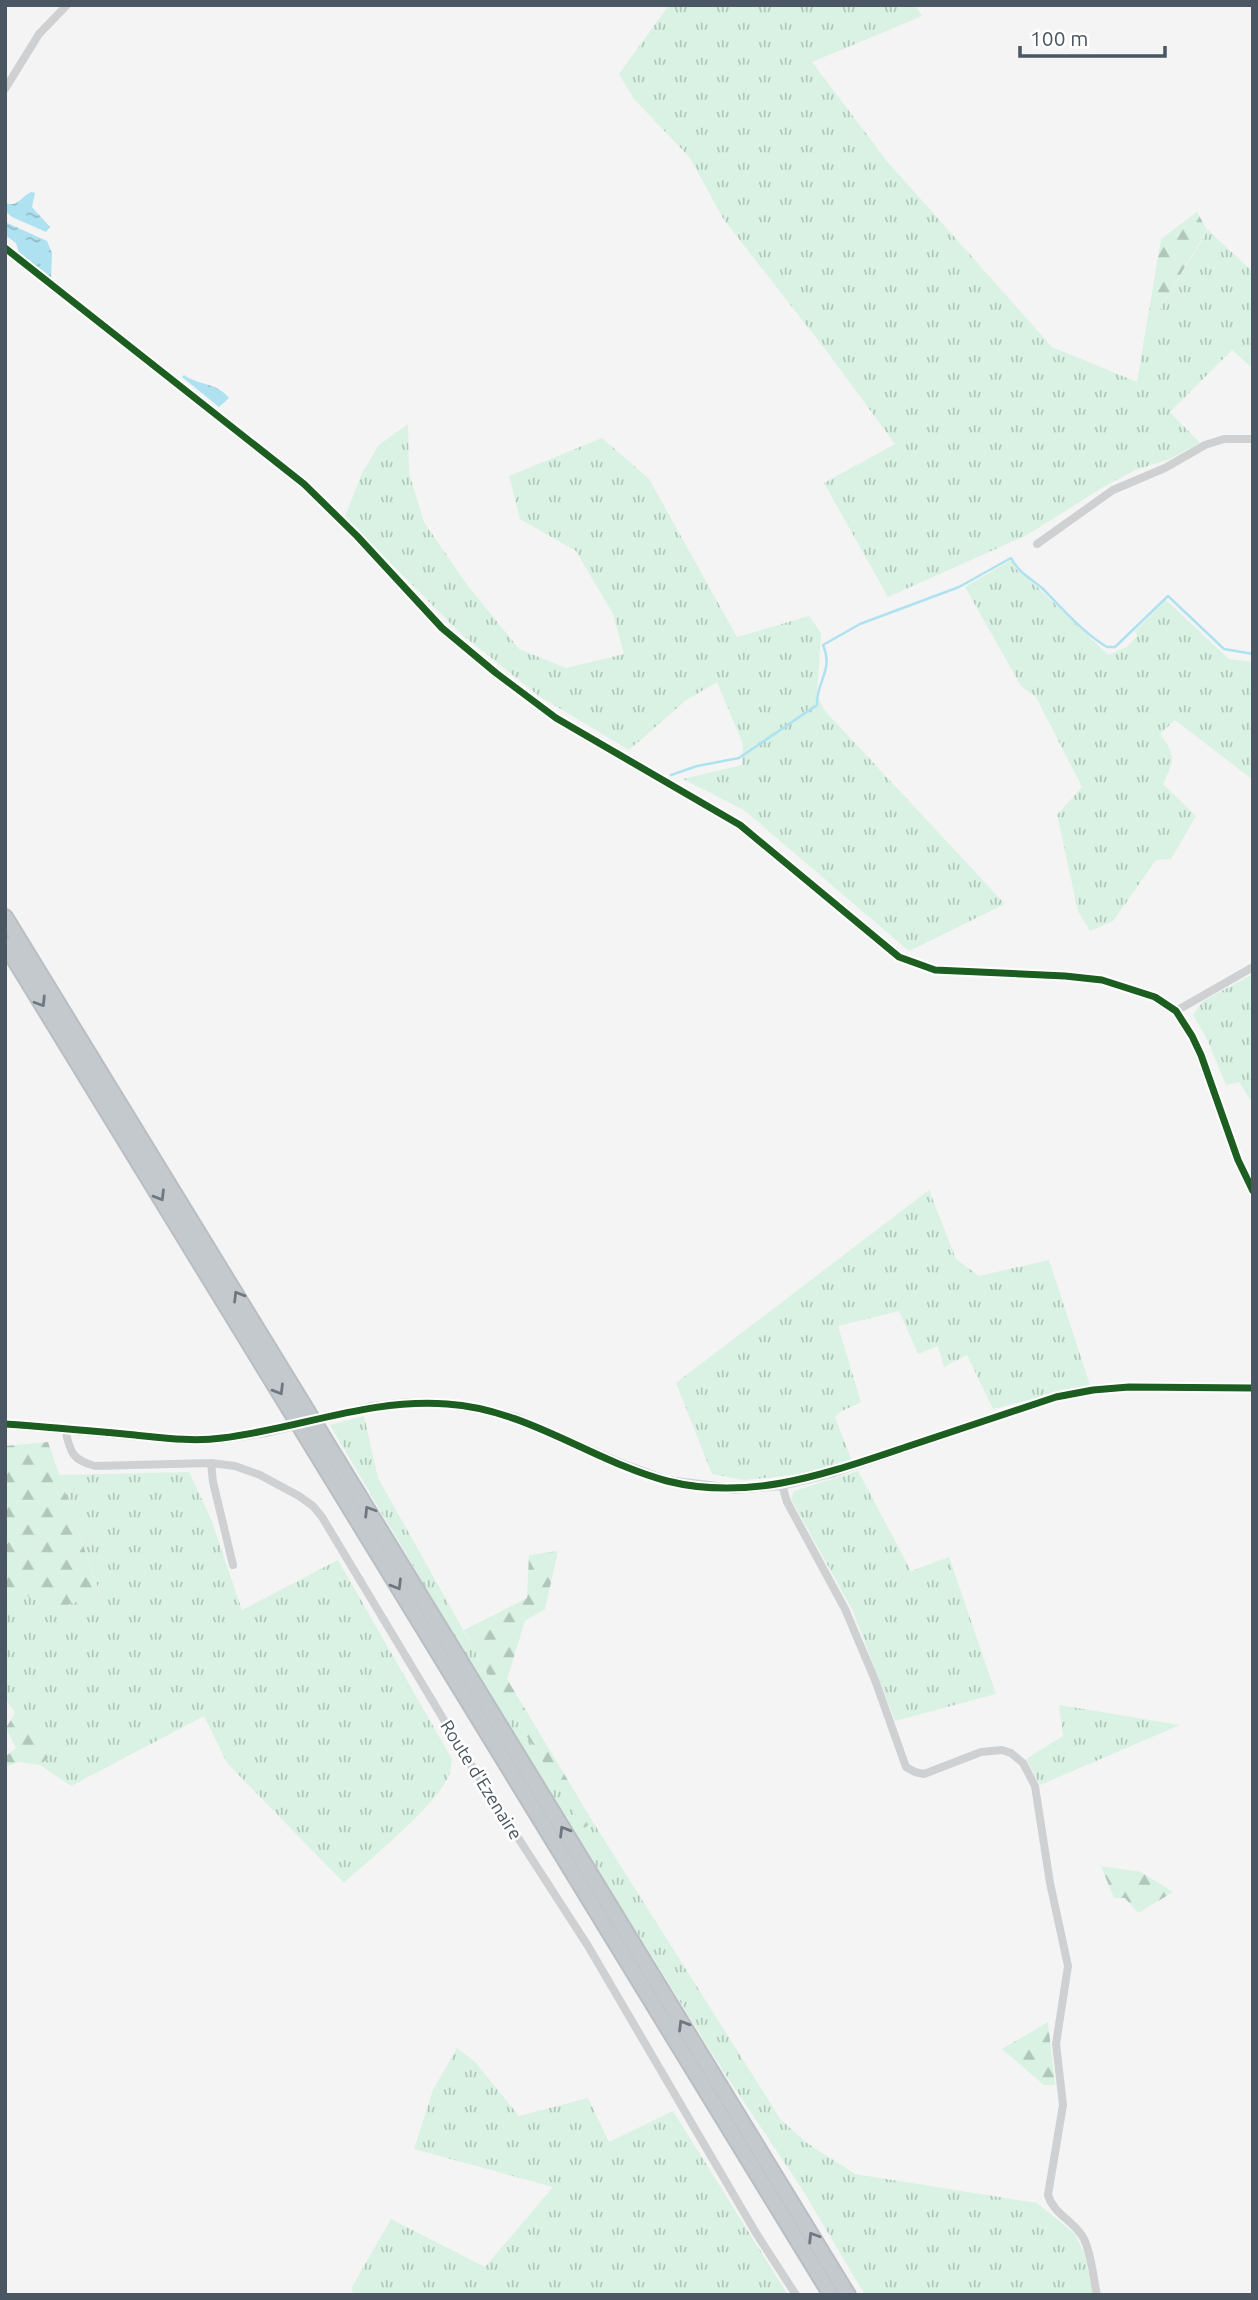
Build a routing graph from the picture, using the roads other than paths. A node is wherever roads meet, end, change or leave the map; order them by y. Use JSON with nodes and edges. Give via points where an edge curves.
{"nodes":[{"id":1,"x":67,"y":5,"type":"edge"},
{"id":2,"x":5,"y":89,"type":"edge"},
{"id":3,"x":5,"y":248,"type":"edge"},
{"id":4,"x":1253,"y":439,"type":"edge"},
{"id":5,"x":1037,"y":544,"type":"dead end"},
{"id":6,"x":5,"y":917,"type":"edge"},
{"id":7,"x":5,"y":944,"type":"edge"},
{"id":8,"x":1253,"y":967,"type":"edge"},
{"id":9,"x":1176,"y":1011,"type":"junction"},
{"id":10,"x":1253,"y":1191,"type":"edge"},
{"id":11,"x":1253,"y":1388,"type":"edge"},
{"id":12,"x":5,"y":1424,"type":"edge"},
{"id":13,"x":65,"y":1429,"type":"junction"},
{"id":14,"x":211,"y":1463,"type":"junction"},
{"id":15,"x":782,"y":1485,"type":"junction"},
{"id":16,"x":233,"y":1565,"type":"dead end"},
{"id":17,"x":796,"y":2295,"type":"edge"},
{"id":18,"x":831,"y":2295,"type":"edge"},
{"id":19,"x":848,"y":2295,"type":"edge"},
{"id":20,"x":1097,"y":2295,"type":"edge"}],
"edges":[{"from":1,"to":2,"type":"street","via":[[39,34]]},
{"from":3,"to":9,"type":"street","via":[[304,484],[442,628],[496,673],[556,718],[740,825],[899,957],[935,970],[1102,980],[1155,997]]},
{"from":4,"to":5,"type":"street","via":[[1224,439],[1205,445],[1113,490]]},
{"from":19,"to":6,"type":"highway","one_way":true},
{"from":7,"to":18,"type":"highway","one_way":true},
{"from":8,"to":9,"type":"street"},
{"from":9,"to":10,"type":"street","via":[[1201,1055]]},
{"from":11,"to":15,"type":"street","via":[[1093,1390],[1056,1397],[831,1473]]},
{"from":12,"to":13,"type":"street"},
{"from":13,"to":14,"type":"street","name":"Route d'Ezenaire","via":[[73,1456],[95,1466]]},
{"from":13,"to":15,"type":"street","bridge":true,"via":[[219,1439],[371,1406],[449,1404],[516,1418],[667,1480],[734,1489]]},
{"from":14,"to":16,"type":"street"},
{"from":14,"to":17,"type":"street","name":"Route d'Ezenaire","via":[[260,1475],[299,1496],[323,1517],[471,1765],[588,1946]]},
{"from":15,"to":20,"type":"street","via":[[845,1609],[906,1767],[924,1774],[981,1752],[1002,1750],[1018,1757],[1032,1778],[1068,1959],[1056,2044],[1063,2105],[1048,2195],[1084,2238]]}]}
